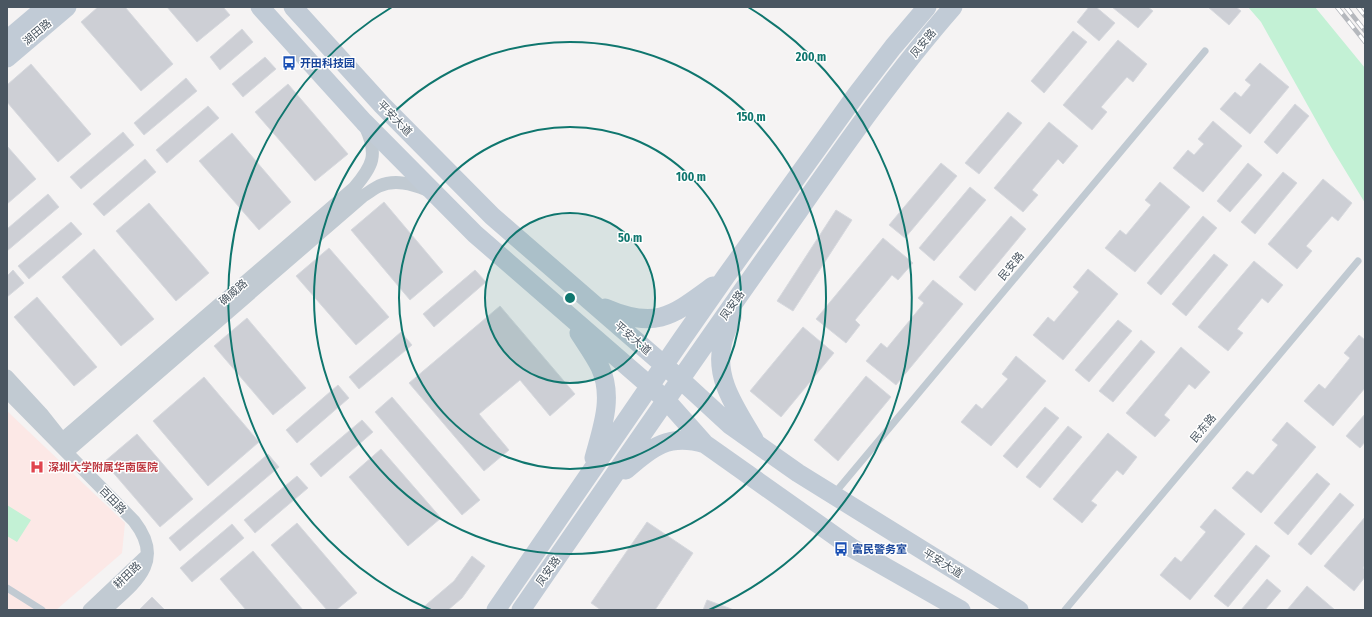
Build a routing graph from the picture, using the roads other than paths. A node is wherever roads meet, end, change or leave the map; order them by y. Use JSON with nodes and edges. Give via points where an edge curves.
{"nodes":[{"id":1,"x":46,"y":7,"type":"edge"},
{"id":2,"x":67,"y":7,"type":"edge"},
{"id":3,"x":260,"y":7,"type":"edge"},
{"id":4,"x":293,"y":7,"type":"edge"},
{"id":5,"x":926,"y":7,"type":"edge"},
{"id":6,"x":953,"y":7,"type":"edge"},
{"id":7,"x":7,"y":40,"type":"edge"},
{"id":8,"x":1205,"y":51,"type":"dead end"},
{"id":9,"x":7,"y":58,"type":"edge"},
{"id":10,"x":364,"y":122,"type":"junction"},
{"id":11,"x":431,"y":191,"type":"junction"},
{"id":12,"x":1358,"y":260,"type":"dead end"},
{"id":13,"x":726,"y":276,"type":"junction"},
{"id":14,"x":743,"y":289,"type":"junction"},
{"id":15,"x":593,"y":303,"type":"junction"},
{"id":16,"x":568,"y":315,"type":"junction"},
{"id":17,"x":664,"y":364,"type":"junction"},
{"id":18,"x":7,"y":376,"type":"edge"},
{"id":19,"x":680,"y":379,"type":"junction"},
{"id":20,"x":650,"y":386,"type":"junction"},
{"id":21,"x":7,"y":392,"type":"edge"},
{"id":22,"x":666,"y":400,"type":"junction"},
{"id":23,"x":705,"y":444,"type":"junction"},
{"id":24,"x":756,"y":444,"type":"junction"},
{"id":25,"x":62,"y":445,"type":"junction"},
{"id":26,"x":590,"y":472,"type":"junction"},
{"id":27,"x":605,"y":488,"type":"junction"},
{"id":28,"x":833,"y":495,"type":"junction"},
{"id":29,"x":147,"y":555,"type":"junction"},
{"id":30,"x":7,"y":588,"type":"edge"},
{"id":31,"x":42,"y":610,"type":"edge"},
{"id":32,"x":89,"y":610,"type":"edge"},
{"id":33,"x":105,"y":610,"type":"edge"},
{"id":34,"x":496,"y":610,"type":"edge"},
{"id":35,"x":521,"y":610,"type":"edge"},
{"id":36,"x":960,"y":610,"type":"edge"},
{"id":37,"x":1019,"y":610,"type":"edge"},
{"id":38,"x":1065,"y":610,"type":"edge"}],
"edges":[{"from":1,"to":7,"type":"street","name":"湖田路"},
{"from":2,"to":9,"type":"street","name":"湖田路"},
{"from":3,"to":10,"type":"street"},
{"from":4,"to":15,"type":"street","name":"平安大道","via":[[382,105],[492,216]]},
{"from":5,"to":13,"type":"street","name":"凤安路","via":[[856,95]]},
{"from":6,"to":14,"type":"street","name":"凤安路","via":[[872,107]]},
{"from":8,"to":28,"type":"lane","name":"民安路"},
{"from":10,"to":11,"type":"street"},
{"from":10,"to":25,"type":"street","name":"确威路","via":[[372,142],[373,158],[366,174],[354,188]]},
{"from":11,"to":16,"type":"street","via":[[475,234]]},
{"from":11,"to":25,"type":"street","name":"确威路","via":[[412,184],[395,183],[379,186],[363,196]]},
{"from":12,"to":38,"type":"lane","name":"民东路"},
{"from":13,"to":15,"type":"street","via":[[682,308],[654,318],[626,316]]},
{"from":13,"to":17,"type":"street","name":"凤安路"},
{"from":14,"to":19,"type":"street","name":"凤安路"},
{"from":14,"to":24,"type":"street","via":[[723,341],[721,368],[727,392]]},
{"from":15,"to":17,"type":"street","name":"平安大道"},
{"from":16,"to":20,"type":"street"},
{"from":16,"to":26,"type":"street","via":[[596,359],[606,390],[606,415]]},
{"from":17,"to":19,"type":"street","name":"平安大道"},
{"from":17,"to":20,"type":"street","name":"凤安路"},
{"from":18,"to":25,"type":"street","name":"百田路","via":[[43,414]]},
{"from":19,"to":22,"type":"street","name":"凤安路"},
{"from":19,"to":24,"type":"street","name":"平安大道","via":[[730,425]]},
{"from":20,"to":22,"type":"street"},
{"from":20,"to":26,"type":"street","name":"凤安路"},
{"from":21,"to":25,"type":"street","name":"百田路"},
{"from":22,"to":23,"type":"street"},
{"from":22,"to":27,"type":"street","name":"凤安路"},
{"from":23,"to":27,"type":"street","via":[[687,440],[659,445],[642,455]]},
{"from":23,"to":36,"type":"street","via":[[852,548]]},
{"from":24,"to":28,"type":"street","name":"平安大道"},
{"from":25,"to":29,"type":"street","name":"百田路","via":[[134,521],[147,544]]},
{"from":26,"to":34,"type":"street","name":"凤安路"},
{"from":27,"to":35,"type":"street","name":"凤安路"},
{"from":28,"to":37,"type":"street","name":"平安大道"},
{"from":29,"to":32,"type":"street","name":"耕田路"},
{"from":29,"to":33,"type":"street","name":"耕田路","via":[[140,577]]},
{"from":30,"to":31,"type":"lane"}]}
